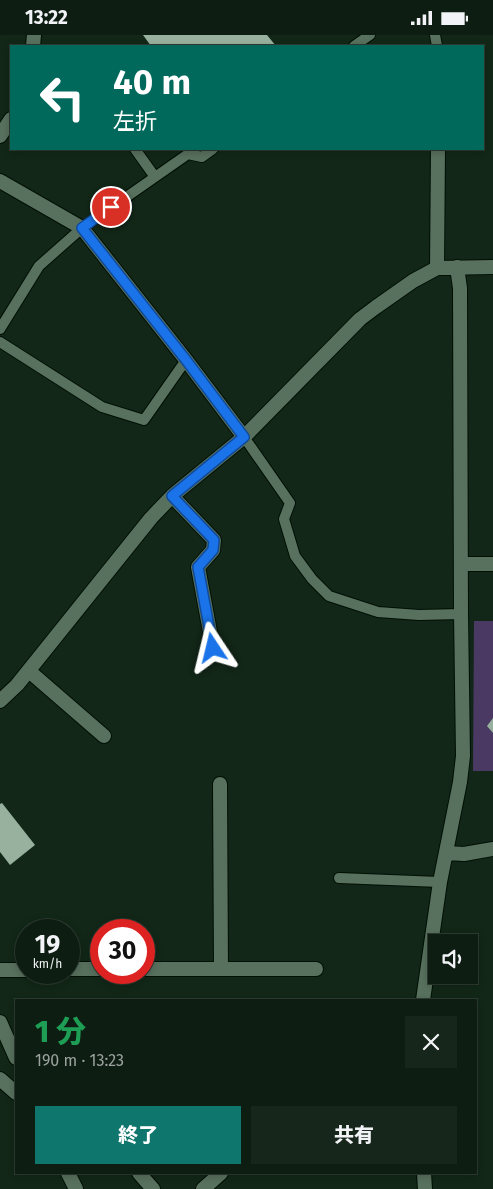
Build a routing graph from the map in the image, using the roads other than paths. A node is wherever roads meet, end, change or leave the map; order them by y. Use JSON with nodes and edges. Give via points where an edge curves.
{"nodes":[{"id":1,"x":370,"y":35,"type":"edge"},
{"id":2,"x":355,"y":45,"type":"edge"},
{"id":3,"x":10,"y":121,"type":"edge"},
{"id":4,"x":0,"y":136,"type":"edge"},
{"id":5,"x":136,"y":150,"type":"edge"},
{"id":6,"x":212,"y":150,"type":"edge"},
{"id":7,"x":438,"y":150,"type":"edge"},
{"id":8,"x":186,"y":151,"type":"edge"},
{"id":9,"x":155,"y":177,"type":"junction"},
{"id":10,"x":0,"y":181,"type":"edge"},
{"id":11,"x":82,"y":228,"type":"junction"},
{"id":12,"x":457,"y":267,"type":"junction"},
{"id":13,"x":493,"y":267,"type":"edge"},
{"id":14,"x":437,"y":268,"type":"junction"},
{"id":15,"x":0,"y":329,"type":"edge"},
{"id":16,"x":0,"y":342,"type":"edge"},
{"id":17,"x":186,"y":360,"type":"junction"},
{"id":18,"x":244,"y":437,"type":"junction"},
{"id":19,"x":172,"y":496,"type":"junction"},
{"id":20,"x":461,"y":564,"type":"junction"},
{"id":21,"x":493,"y":564,"type":"edge"},
{"id":22,"x":461,"y":615,"type":"junction"},
{"id":23,"x":213,"y":648,"type":"dead end"},
{"id":24,"x":28,"y":671,"type":"junction"},
{"id":25,"x":0,"y":701,"type":"edge"},
{"id":26,"x":104,"y":736,"type":"dead end"},
{"id":27,"x":220,"y":783,"type":"dead end"},
{"id":28,"x":493,"y":849,"type":"edge"},
{"id":29,"x":447,"y":853,"type":"junction"},
{"id":30,"x":339,"y":878,"type":"dead end"},
{"id":31,"x":440,"y":882,"type":"junction"},
{"id":32,"x":155,"y":969,"type":"edge"},
{"id":33,"x":220,"y":969,"type":"junction"},
{"id":34,"x":316,"y":969,"type":"dead end"},
{"id":35,"x":0,"y":970,"type":"edge"},
{"id":36,"x":15,"y":970,"type":"edge"},
{"id":37,"x":423,"y":999,"type":"edge"},
{"id":38,"x":0,"y":1022,"type":"edge"},
{"id":39,"x":15,"y":1056,"type":"edge"},
{"id":40,"x":0,"y":1079,"type":"edge"},
{"id":41,"x":15,"y":1092,"type":"edge"},
{"id":42,"x":68,"y":1174,"type":"edge"},
{"id":43,"x":139,"y":1174,"type":"edge"},
{"id":44,"x":220,"y":1174,"type":"edge"},
{"id":45,"x":424,"y":1174,"type":"edge"},
{"id":46,"x":76,"y":1189,"type":"edge"},
{"id":47,"x":153,"y":1189,"type":"edge"},
{"id":48,"x":203,"y":1189,"type":"edge"},
{"id":49,"x":425,"y":1189,"type":"edge"}],
"edges":[{"from":1,"to":2,"type":"lane"},
{"from":3,"to":4,"type":"street"},
{"from":5,"to":9,"type":"lane"},
{"from":6,"to":8,"type":"lane","via":[[202,157]]},
{"from":7,"to":14,"type":"street"},
{"from":8,"to":9,"type":"lane"},
{"from":9,"to":11,"type":"lane"},
{"from":10,"to":11,"type":"street"},
{"from":11,"to":15,"type":"lane","via":[[39,266]]},
{"from":11,"to":17,"type":"street"},
{"from":12,"to":13,"type":"street"},
{"from":12,"to":14,"type":"street"},
{"from":12,"to":20,"type":"street","via":[[460,288]]},
{"from":14,"to":18,"type":"street","via":[[360,319]]},
{"from":16,"to":17,"type":"lane","via":[[102,407],[144,420]]},
{"from":17,"to":18,"type":"street"},
{"from":18,"to":19,"type":"street"},
{"from":18,"to":22,"type":"lane","via":[[290,503],[284,519],[295,556],[329,597],[378,612]]},
{"from":19,"to":23,"type":"street","via":[[214,540],[213,550],[198,567]]},
{"from":19,"to":24,"type":"street"},
{"from":20,"to":21,"type":"street"},
{"from":20,"to":22,"type":"street"},
{"from":22,"to":29,"type":"street","via":[[463,756]]},
{"from":24,"to":25,"type":"street"},
{"from":24,"to":26,"type":"street"},
{"from":27,"to":33,"type":"street"},
{"from":28,"to":29,"type":"street"},
{"from":29,"to":31,"type":"street"},
{"from":30,"to":31,"type":"lane"},
{"from":31,"to":37,"type":"street"},
{"from":32,"to":33,"type":"street"},
{"from":33,"to":34,"type":"street"},
{"from":35,"to":36,"type":"street"},
{"from":38,"to":39,"type":"street"},
{"from":40,"to":41,"type":"street"},
{"from":42,"to":46,"type":"street"},
{"from":43,"to":47,"type":"street"},
{"from":44,"to":48,"type":"street"},
{"from":45,"to":49,"type":"street"}]}
